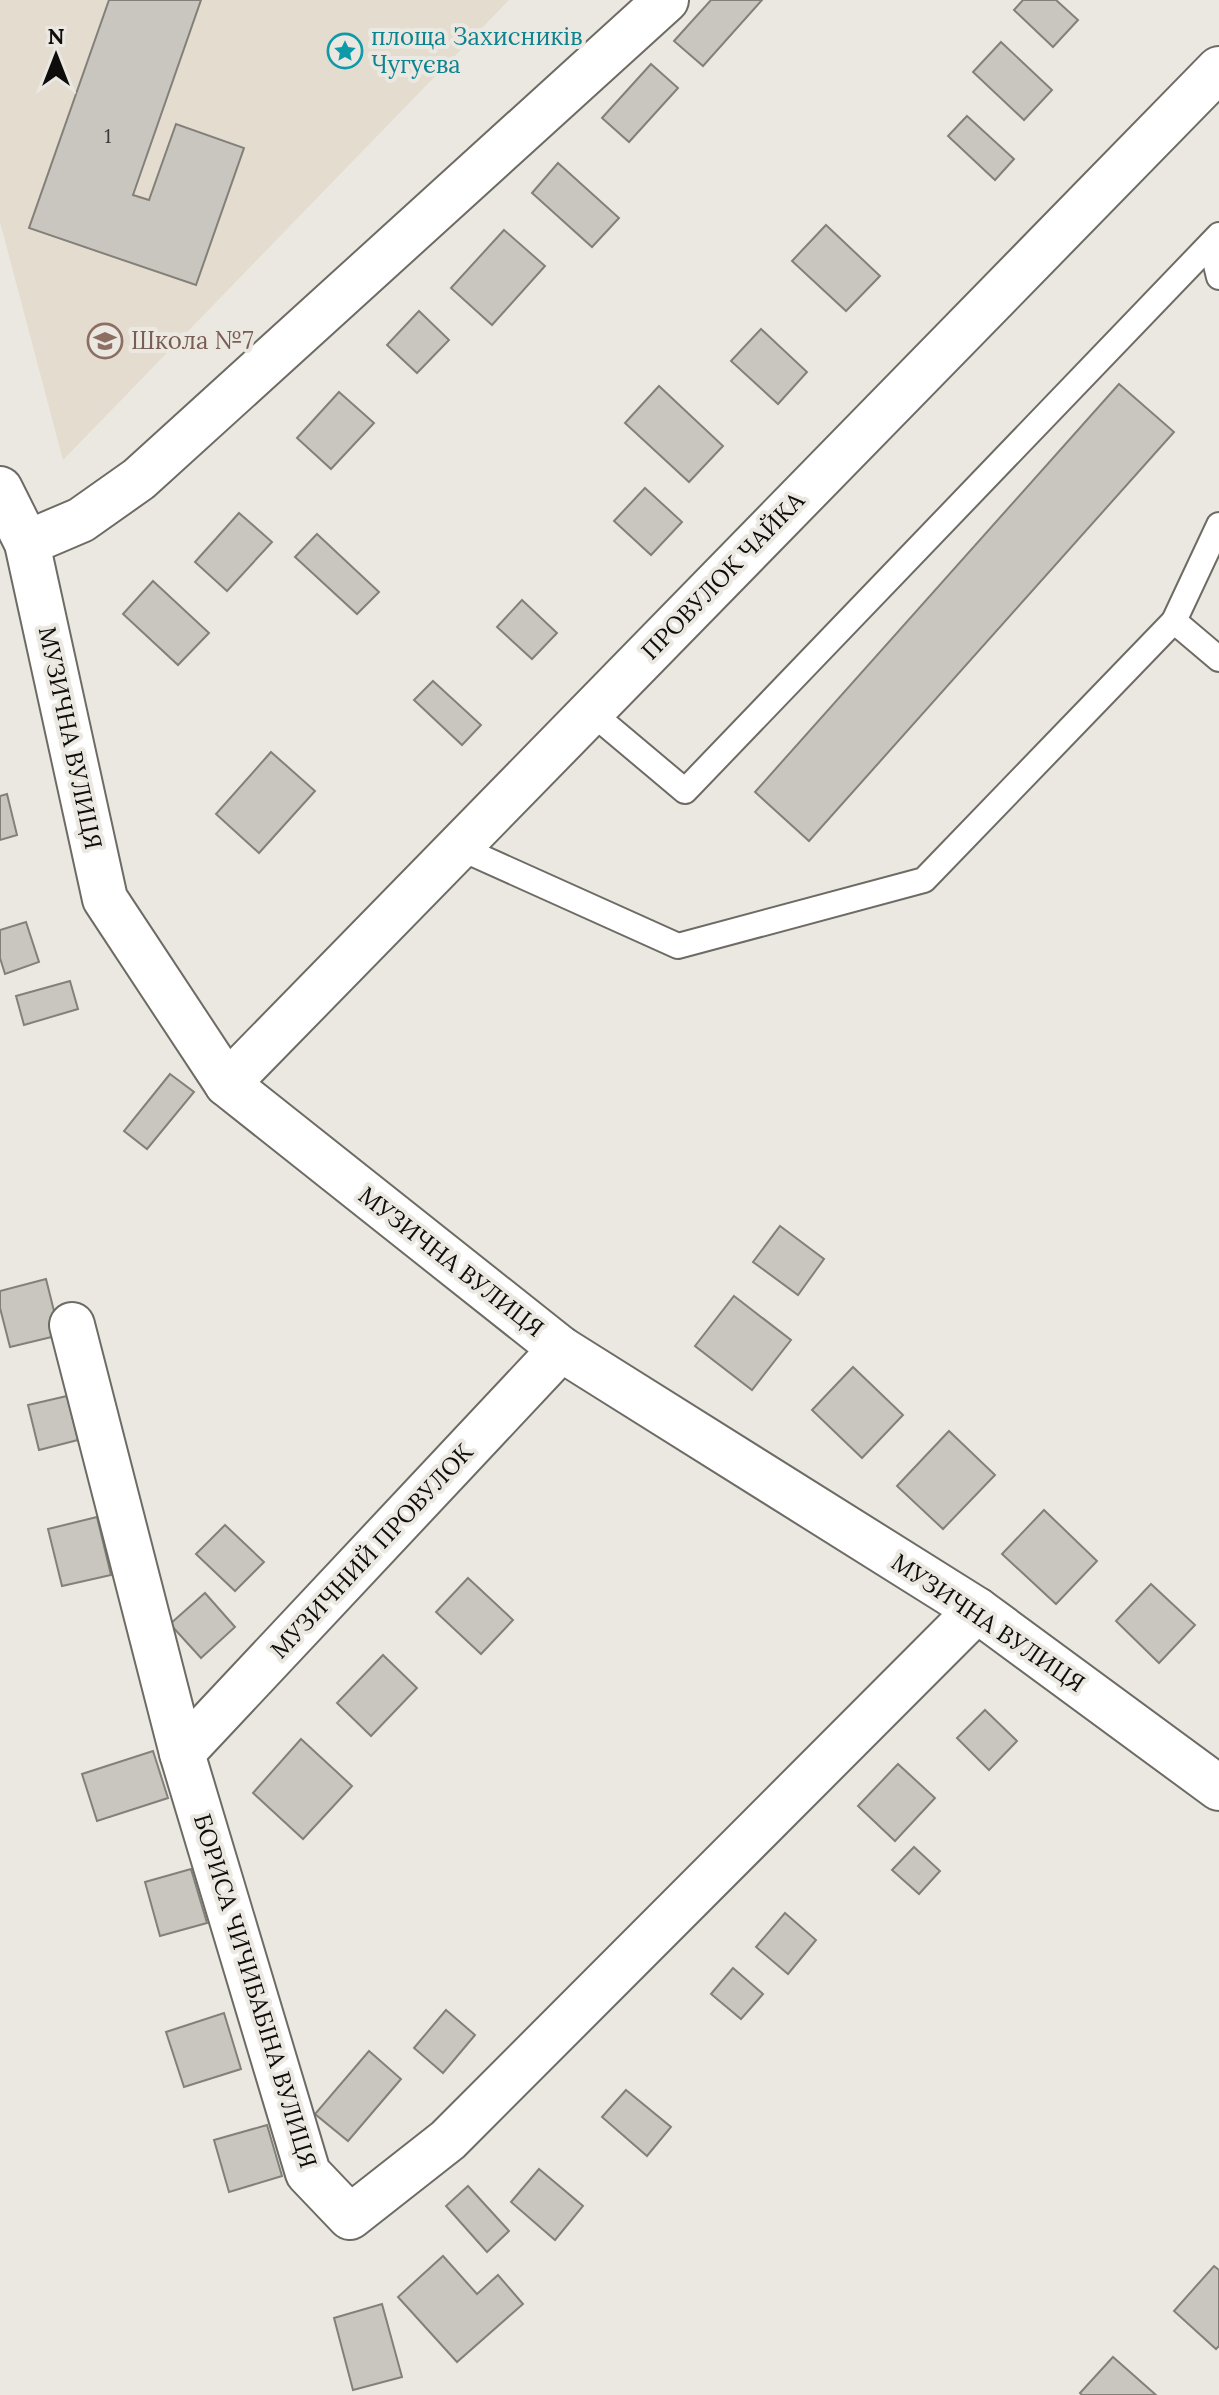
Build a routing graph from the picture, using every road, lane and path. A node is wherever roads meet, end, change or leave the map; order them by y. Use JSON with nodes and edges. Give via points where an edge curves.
{"nodes":[{"id":1,"x":666,"y":0,"type":"edge"},
{"id":2,"x":1219,"y":69,"type":"edge"},
{"id":3,"x":1215,"y":240,"type":"edge"},
{"id":4,"x":1219,"y":277,"type":"edge"},
{"id":5,"x":0,"y":489,"type":"edge"},
{"id":6,"x":1219,"y":525,"type":"edge"},
{"id":7,"x":27,"y":543,"type":"junction"},
{"id":8,"x":1174,"y":621,"type":"junction"},
{"id":9,"x":1219,"y":659,"type":"edge"},
{"id":10,"x":591,"y":712,"type":"junction"},
{"id":11,"x":458,"y":847,"type":"junction"},
{"id":12,"x":227,"y":1084,"type":"junction"},
{"id":13,"x":72,"y":1325,"type":"dead end"},
{"id":14,"x":561,"y":1349,"type":"junction"},
{"id":15,"x":977,"y":1610,"type":"junction"},
{"id":16,"x":182,"y":1753,"type":"junction"},
{"id":17,"x":1219,"y":1788,"type":"edge"}],
"edges":[{"from":1,"to":7,"type":"street","via":[[139,479],[81,520]]},
{"from":2,"to":10,"type":"street","name":"ПРОВУЛОК ЧАЙКА"},
{"from":3,"to":4,"type":"lane"},
{"from":3,"to":10,"type":"lane","via":[[685,791]]},
{"from":5,"to":7,"type":"street","name":"МУЗИЧНА ВУЛИЦЯ"},
{"from":6,"to":8,"type":"lane"},
{"from":7,"to":12,"type":"street","name":"МУЗИЧНА ВУЛИЦЯ","via":[[105,899]]},
{"from":8,"to":9,"type":"lane"},
{"from":8,"to":11,"type":"lane","via":[[924,880],[678,946]]},
{"from":10,"to":11,"type":"street","name":"ПРОВУЛОК ЧАЙКА"},
{"from":11,"to":12,"type":"street","name":"ПРОВУЛОК ЧАЙКА"},
{"from":12,"to":14,"type":"street","name":"МУЗИЧНА ВУЛИЦЯ"},
{"from":13,"to":16,"type":"street","name":"БОРИСА ЧИЧИБАБІНА ВУЛИЦЯ"},
{"from":14,"to":15,"type":"street","name":"МУЗИЧНА ВУЛИЦЯ"},
{"from":14,"to":16,"type":"street","name":"МУЗИЧНИЙ ПРОВУЛОК"},
{"from":15,"to":16,"type":"street","name":"БОРИСА ЧИЧИБАБІНА ВУЛИЦЯ","via":[[448,2140],[350,2217],[308,2173]]},
{"from":15,"to":17,"type":"street","name":"МУЗИЧНА ВУЛИЦЯ"}]}
